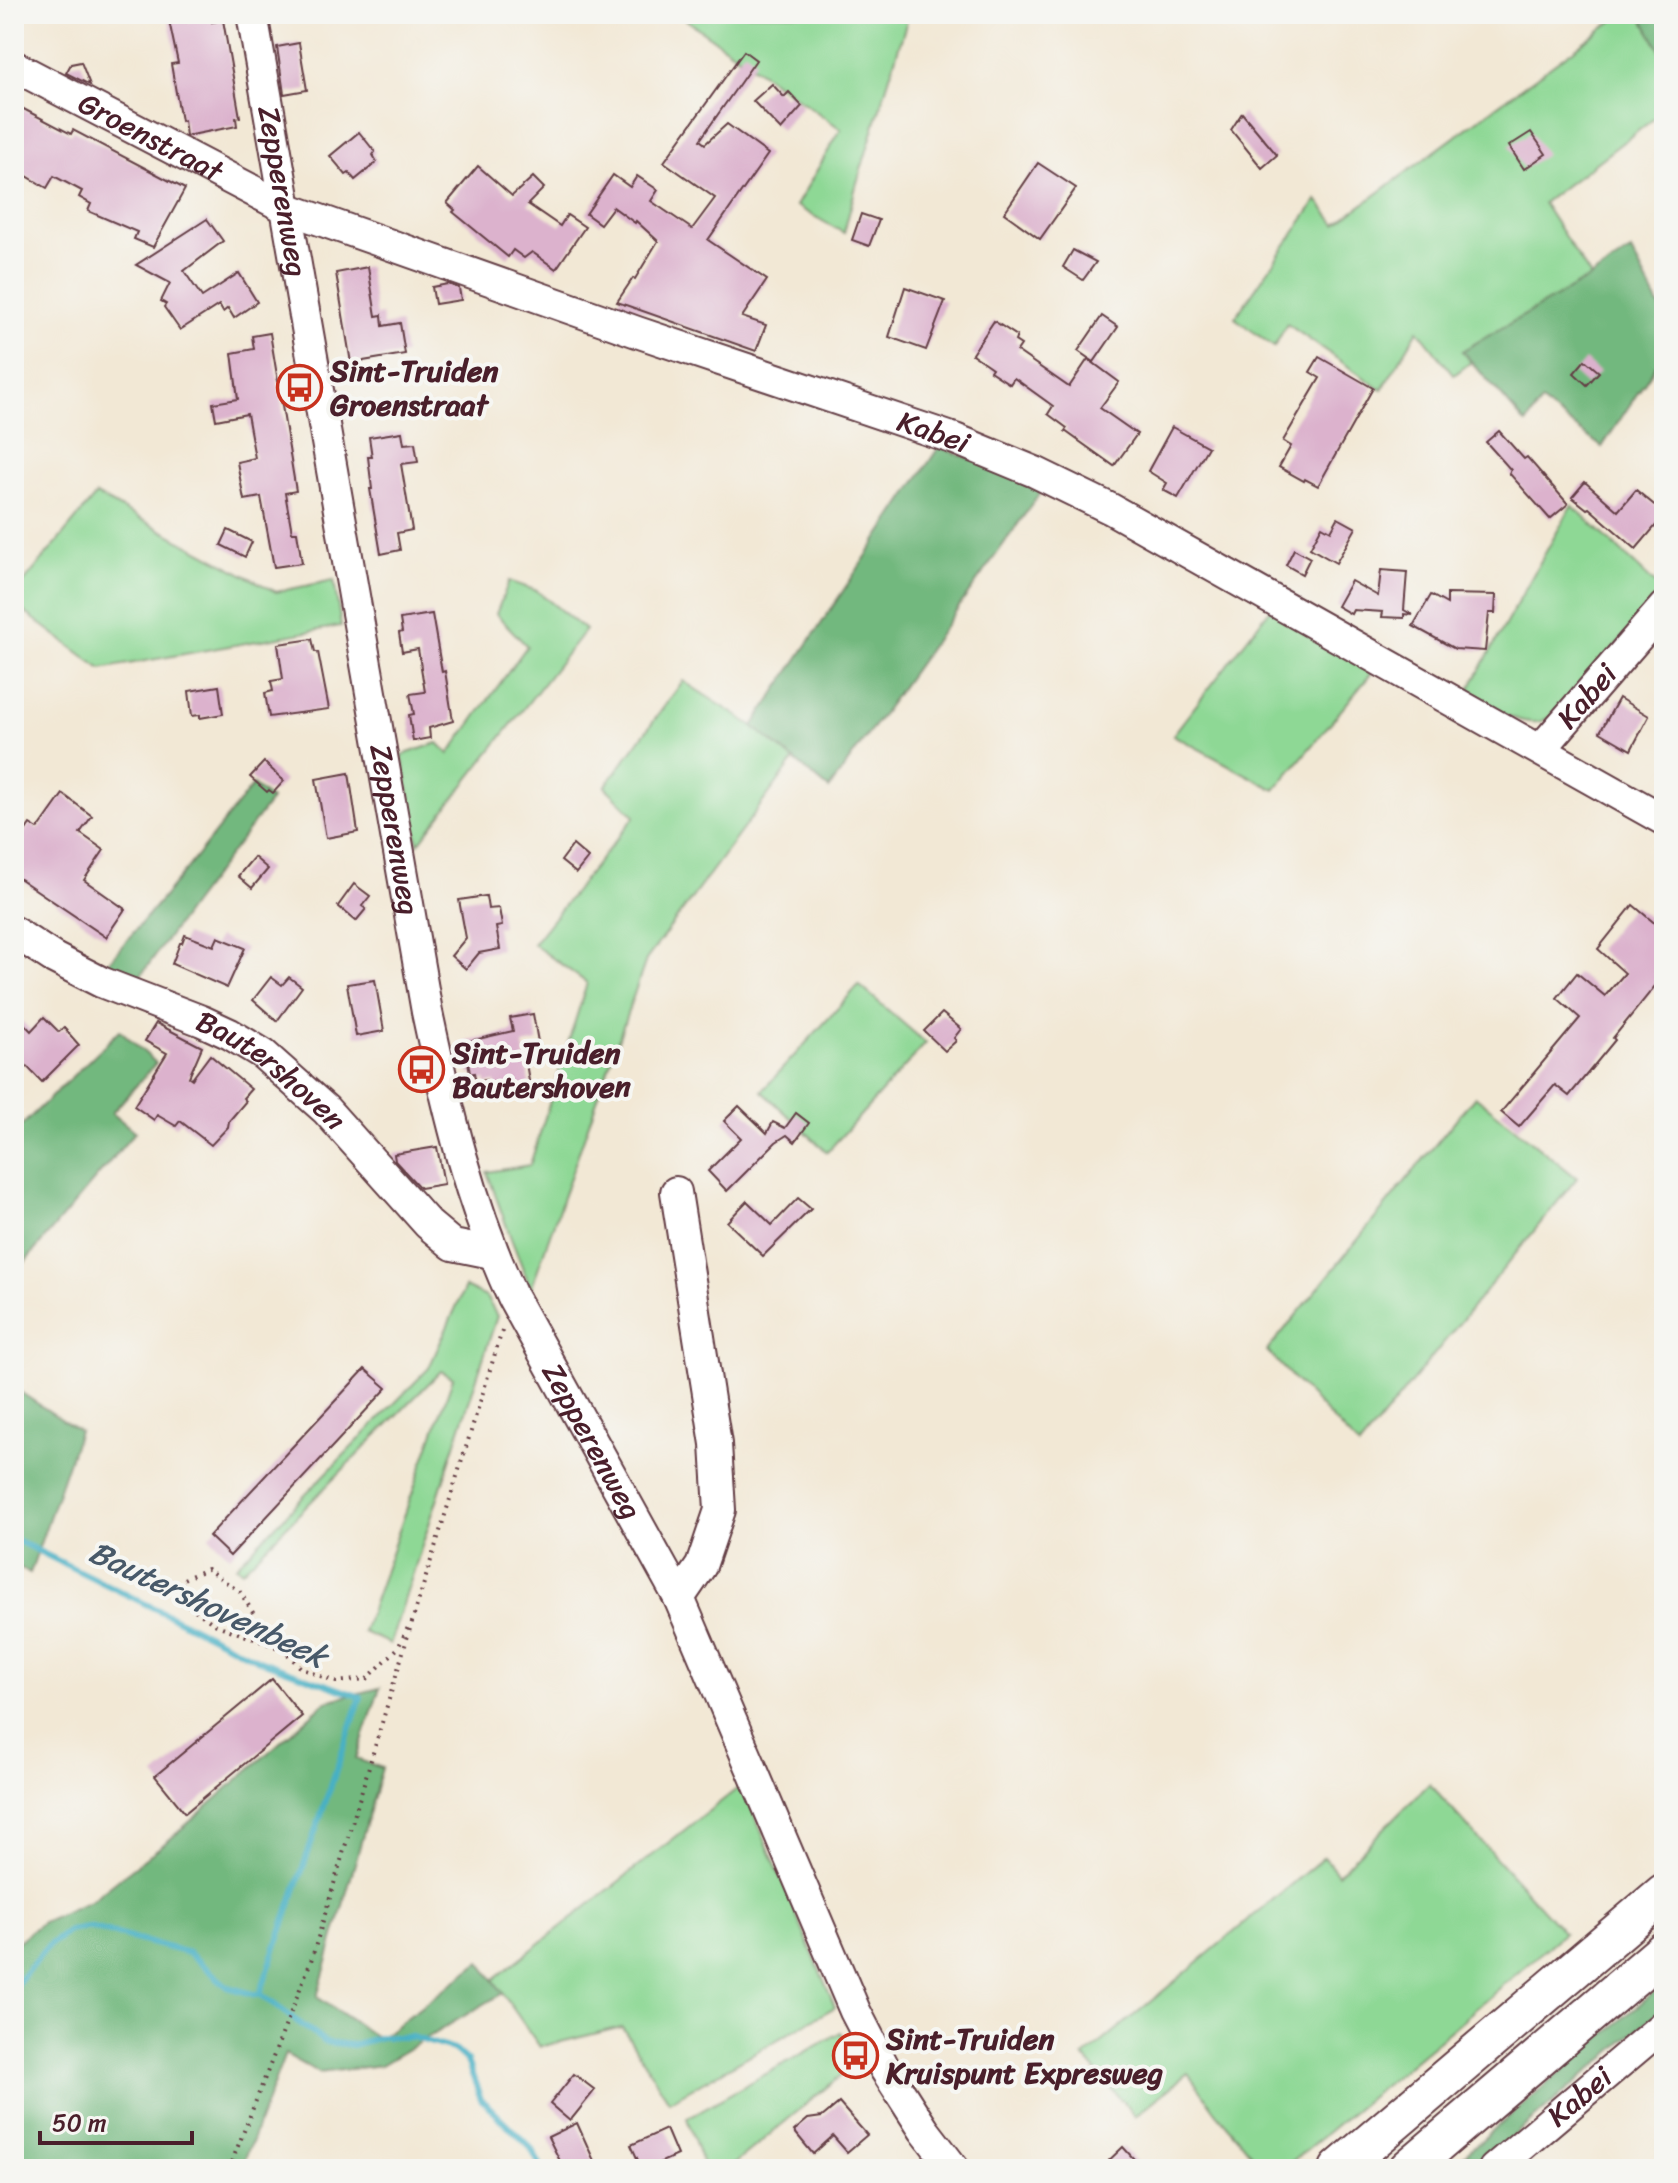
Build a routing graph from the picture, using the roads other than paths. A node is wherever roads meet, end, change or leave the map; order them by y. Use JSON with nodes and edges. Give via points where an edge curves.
{"nodes":[{"id":1,"x":252,"y":14,"type":"edge"},
{"id":2,"x":14,"y":66,"type":"edge"},
{"id":3,"x":286,"y":208,"type":"junction"},
{"id":4,"x":1664,"y":607,"type":"edge"},
{"id":5,"x":1541,"y":749,"type":"junction"},
{"id":6,"x":1664,"y":820,"type":"edge"},
{"id":7,"x":14,"y":932,"type":"edge"},
{"id":8,"x":676,"y":1192,"type":"dead end"},
{"id":9,"x":492,"y":1253,"type":"junction"},
{"id":10,"x":679,"y":1598,"type":"junction"},
{"id":11,"x":1664,"y":1893,"type":"edge"},
{"id":12,"x":1664,"y":1951,"type":"edge"},
{"id":13,"x":1664,"y":2025,"type":"edge"},
{"id":14,"x":954,"y":2169,"type":"edge"},
{"id":15,"x":1339,"y":2169,"type":"edge"},
{"id":16,"x":1408,"y":2169,"type":"edge"},
{"id":17,"x":1494,"y":2169,"type":"edge"}],
"edges":[{"from":1,"to":3,"type":"street","name":"Zepperenweg"},
{"from":2,"to":3,"type":"street","name":"Groenstraat"},
{"from":3,"to":5,"type":"street","name":"Kabei","via":[[955,439],[1035,472],[1124,516]]},
{"from":3,"to":9,"type":"street","name":"Zepperenweg","via":[[427,1012],[467,1181]]},
{"from":4,"to":5,"type":"street","name":"Kabei"},
{"from":5,"to":6,"type":"street","name":"Kabei"},
{"from":7,"to":9,"type":"street","name":"Bautershoven","via":[[101,982],[202,1021],[263,1054],[326,1110],[428,1224],[453,1245]]},
{"from":8,"to":10,"type":"street","via":[[716,1444],[720,1510],[701,1566]]},
{"from":9,"to":10,"type":"street","name":"Zepperenweg"},
{"from":10,"to":14,"type":"street","name":"Zepperenweg","via":[[855,2011],[885,2069]]},
{"from":11,"to":15,"type":"main road"},
{"from":12,"to":16,"type":"main road"},
{"from":13,"to":17,"type":"street","name":"Kabei"}]}
